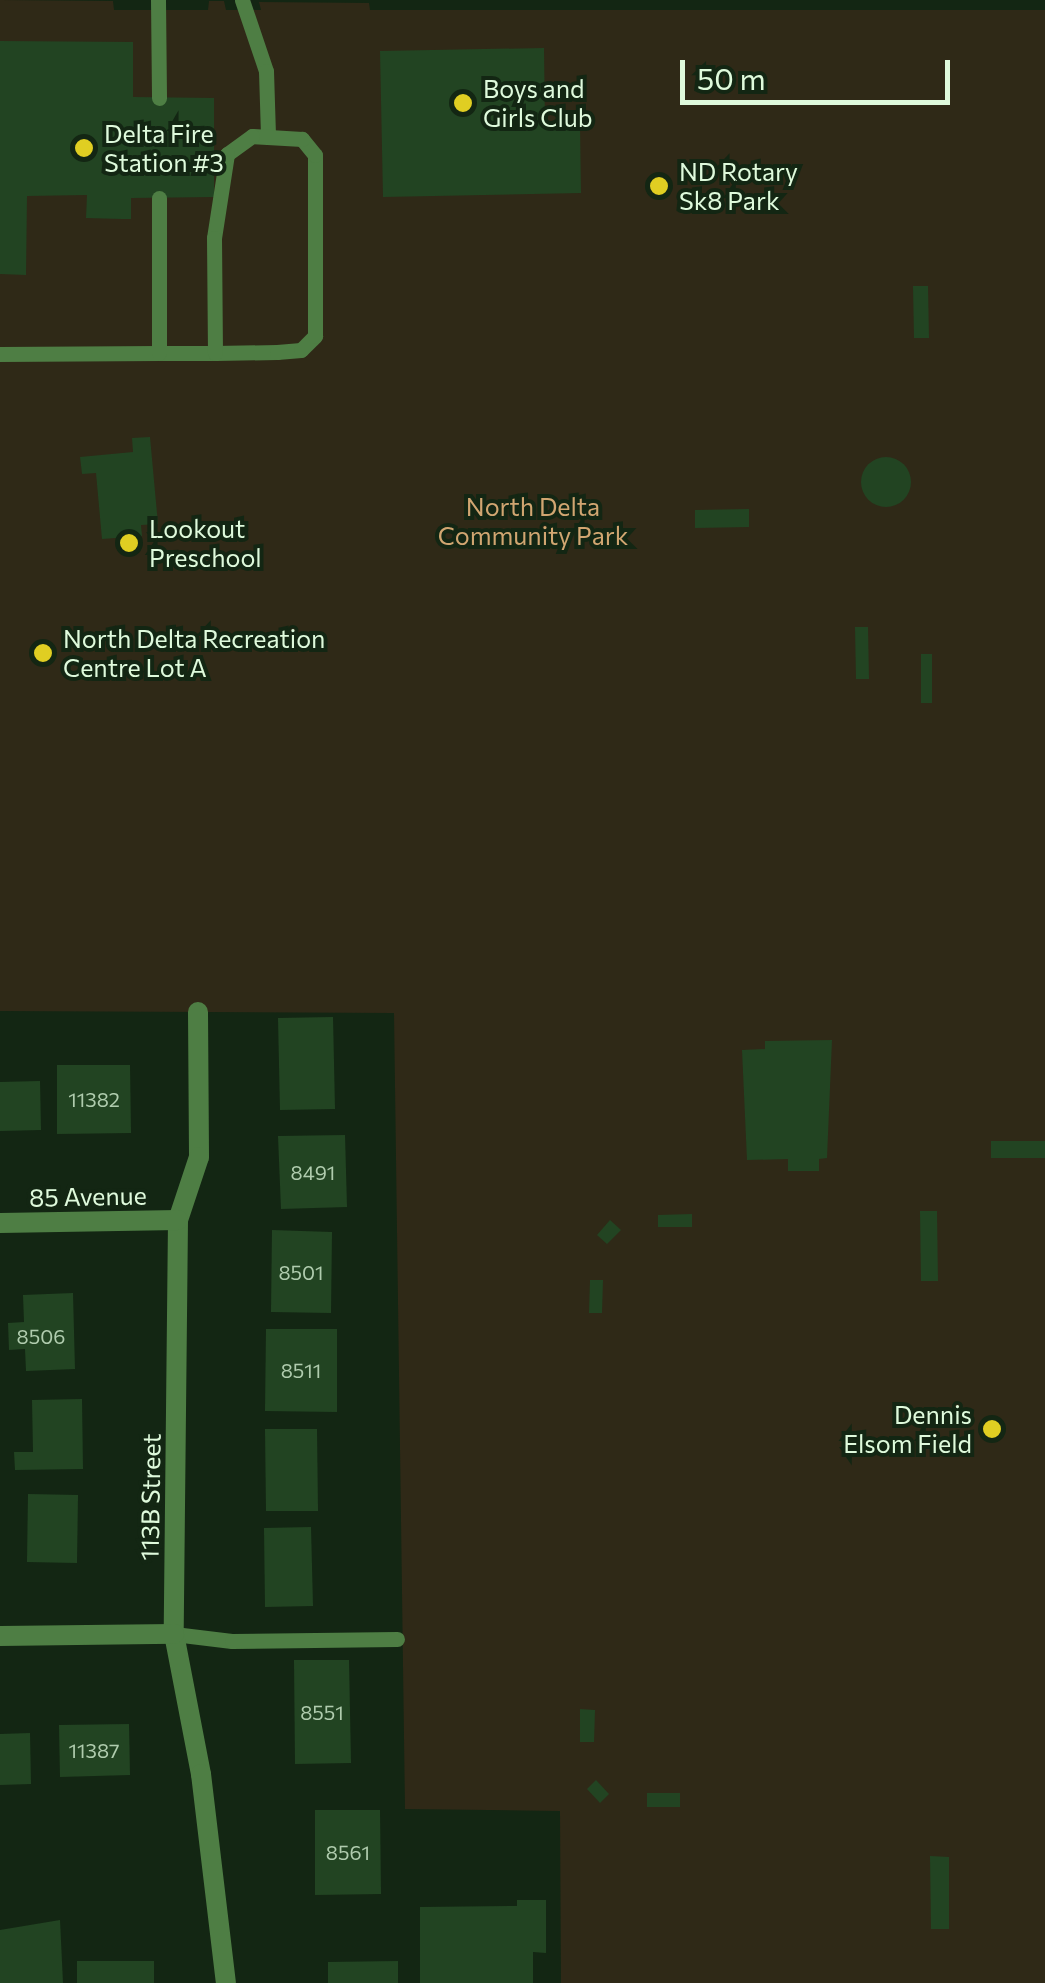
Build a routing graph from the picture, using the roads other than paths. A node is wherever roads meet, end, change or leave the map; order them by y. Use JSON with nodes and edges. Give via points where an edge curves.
{"nodes":[{"id":1,"x":158,"y":0,"type":"edge"},
{"id":2,"x":242,"y":0,"type":"edge"},
{"id":3,"x":159,"y":98,"type":"dead end"},
{"id":4,"x":268,"y":134,"type":"junction"},
{"id":5,"x":159,"y":198,"type":"dead end"},
{"id":6,"x":159,"y":353,"type":"junction"},
{"id":7,"x":215,"y":353,"type":"junction"},
{"id":8,"x":0,"y":354,"type":"edge"},
{"id":9,"x":198,"y":1012,"type":"dead end"},
{"id":10,"x":178,"y":1220,"type":"junction"},
{"id":11,"x":0,"y":1223,"type":"edge"},
{"id":12,"x":174,"y":1634,"type":"junction"},
{"id":13,"x":0,"y":1636,"type":"edge"},
{"id":14,"x":397,"y":1639,"type":"dead end"},
{"id":15,"x":226,"y":1983,"type":"edge"}],
"edges":[{"from":1,"to":3,"type":"lane"},
{"from":2,"to":4,"type":"lane","via":[[266,71]]},
{"from":4,"to":7,"type":"lane","via":[[236,144],[227,154],[214,238]]},
{"from":4,"to":7,"type":"lane","via":[[302,139],[314,156],[315,336],[300,350]]},
{"from":5,"to":6,"type":"lane"},
{"from":6,"to":7,"type":"lane"},
{"from":6,"to":8,"type":"lane"},
{"from":9,"to":10,"type":"street","name":"113B Street","via":[[198,1157]]},
{"from":10,"to":11,"type":"street","name":"85 Avenue"},
{"from":10,"to":12,"type":"street","name":"113B Street"},
{"from":12,"to":13,"type":"street"},
{"from":12,"to":14,"type":"lane","via":[[232,1641]]},
{"from":12,"to":15,"type":"street","name":"113B Street","via":[[202,1774]]}]}
